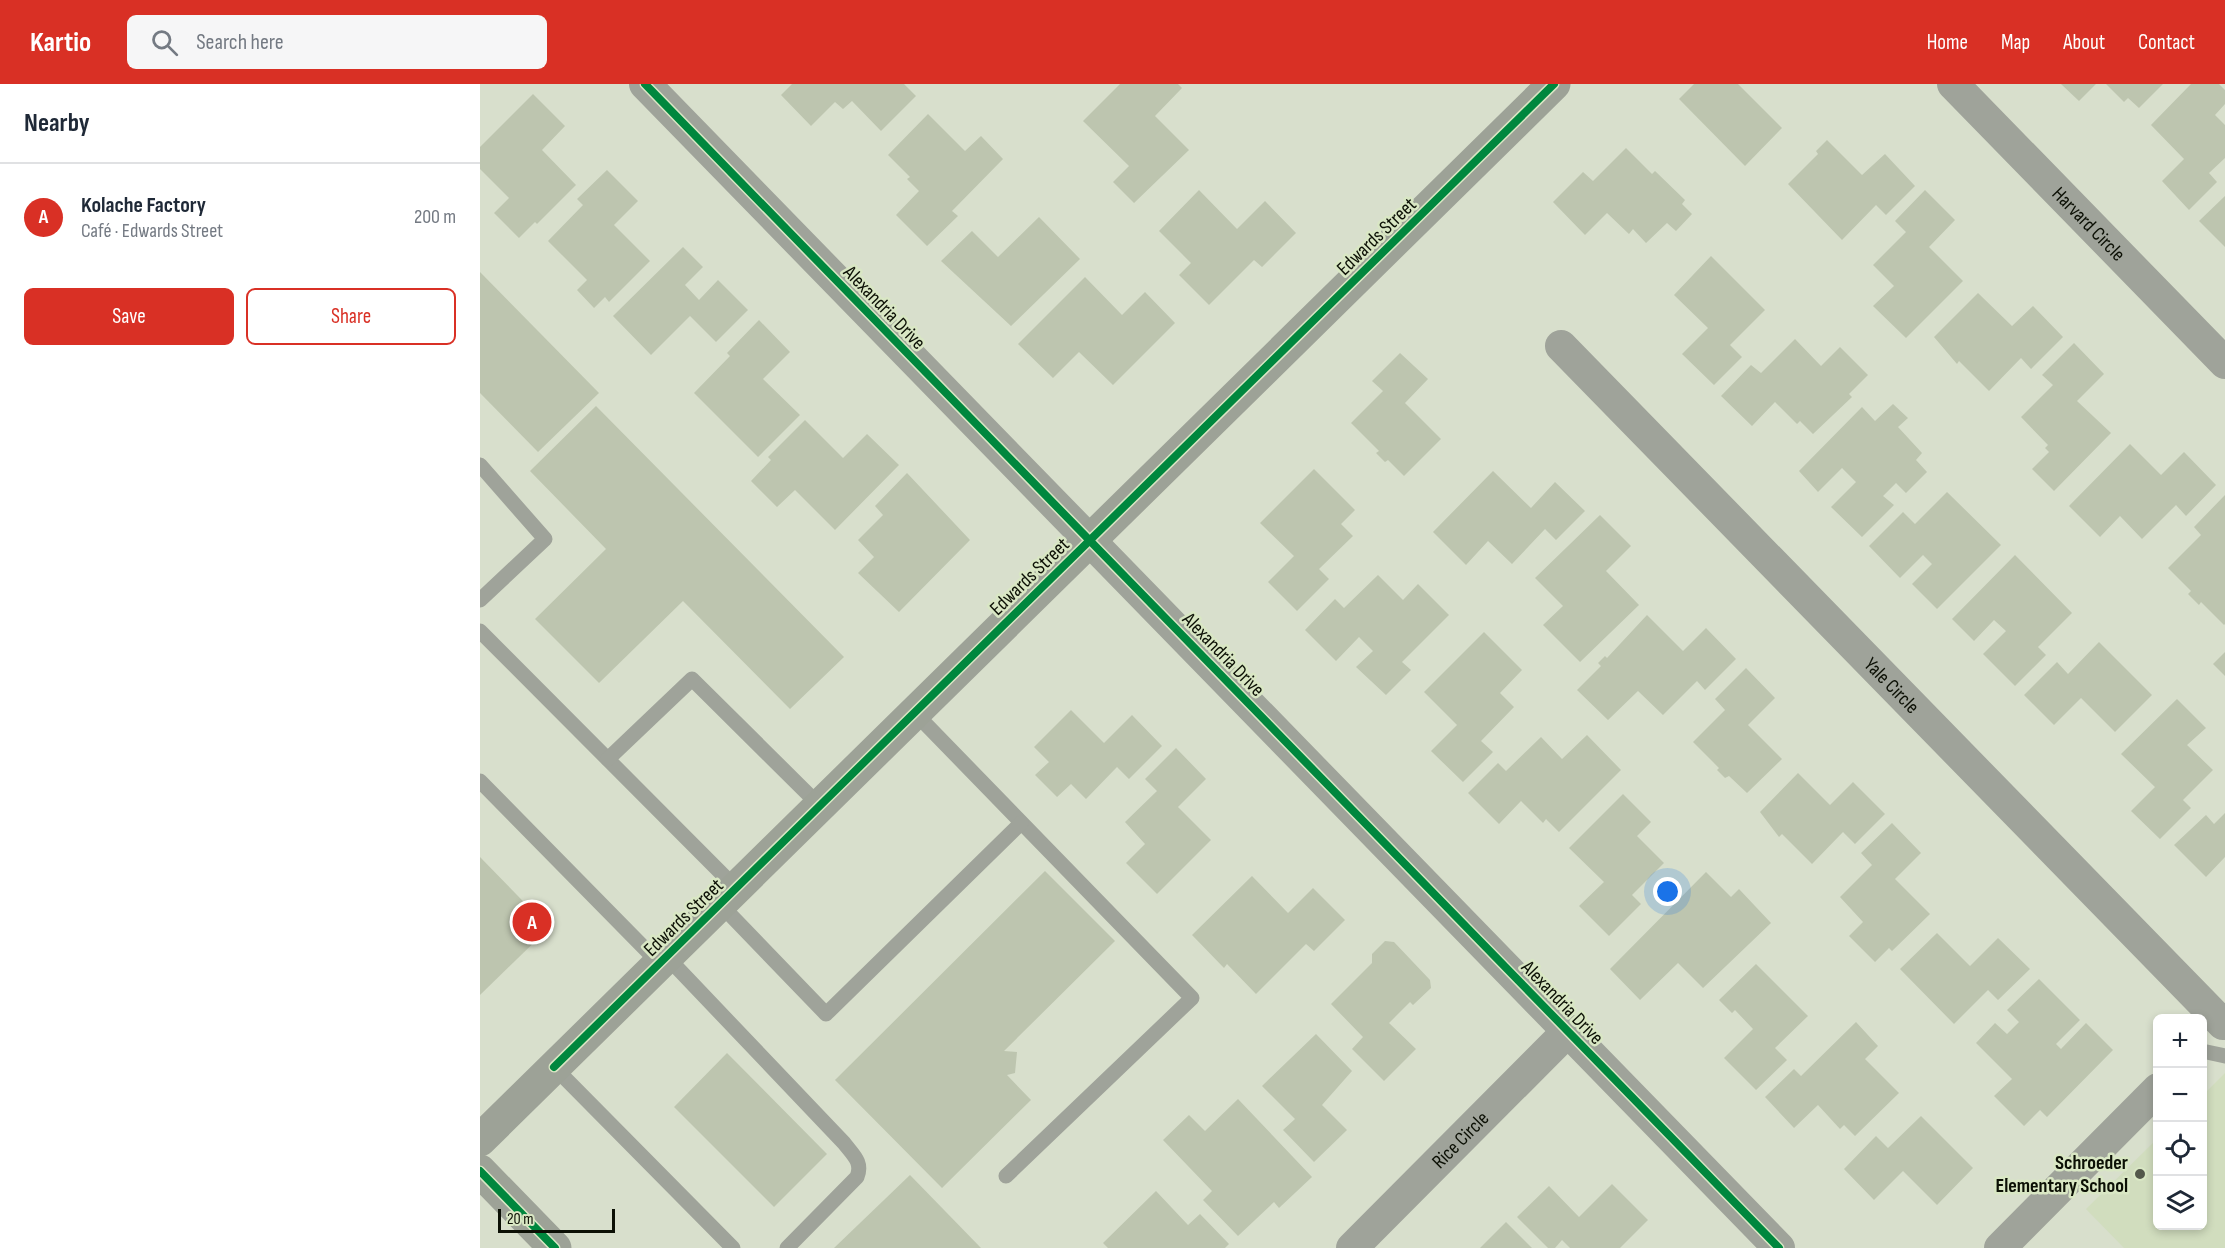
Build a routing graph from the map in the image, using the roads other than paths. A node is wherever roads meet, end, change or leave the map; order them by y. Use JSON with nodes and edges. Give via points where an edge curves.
{"nodes":[{"id":1,"x":645,"y":84,"type":"edge"},
{"id":2,"x":1554,"y":84,"type":"edge"},
{"id":3,"x":1953,"y":84,"type":"edge"},
{"id":4,"x":1561,"y":346,"type":"dead end"},
{"id":5,"x":2225,"y":363,"type":"edge"},
{"id":6,"x":483,"y":473,"type":"edge"},
{"id":7,"x":1090,"y":540,"type":"junction"},
{"id":8,"x":480,"y":600,"type":"edge"},
{"id":9,"x":480,"y":631,"type":"edge"},
{"id":10,"x":914,"y":712,"type":"junction"},
{"id":11,"x":608,"y":759,"type":"junction"},
{"id":12,"x":480,"y":781,"type":"edge"},
{"id":13,"x":819,"y":805,"type":"junction"},
{"id":14,"x":1021,"y":823,"type":"junction"},
{"id":15,"x":728,"y":896,"type":"junction"},
{"id":16,"x":662,"y":960,"type":"junction"},
{"id":17,"x":1568,"y":1030,"type":"junction"},
{"id":18,"x":2217,"y":1030,"type":"edge"},
{"id":19,"x":2207,"y":1052,"type":"edge"},
{"id":20,"x":2225,"y":1056,"type":"edge"},
{"id":21,"x":554,"y":1067,"type":"junction"},
{"id":22,"x":2153,"y":1093,"type":"edge"},
{"id":23,"x":480,"y":1140,"type":"edge"},
{"id":24,"x":480,"y":1171,"type":"edge"},
{"id":25,"x":1006,"y":1176,"type":"dead end"},
{"id":26,"x":555,"y":1248,"type":"edge"},
{"id":27,"x":733,"y":1248,"type":"edge"},
{"id":28,"x":787,"y":1248,"type":"edge"},
{"id":29,"x":1352,"y":1248,"type":"edge"},
{"id":30,"x":1779,"y":1248,"type":"edge"},
{"id":31,"x":2000,"y":1248,"type":"edge"}],
"edges":[{"from":1,"to":7,"type":"street","name":"Alexandria Drive"},
{"from":2,"to":7,"type":"street","name":"Edwards Street"},
{"from":3,"to":5,"type":"street","name":"Harvard Circle"},
{"from":4,"to":18,"type":"street","name":"Yale Circle"},
{"from":6,"to":8,"type":"lane","via":[[546,539]]},
{"from":7,"to":10,"type":"street","name":"Edwards Street"},
{"from":7,"to":17,"type":"street","name":"Alexandria Drive"},
{"from":9,"to":11,"type":"lane"},
{"from":10,"to":13,"type":"street","name":"Edwards Street"},
{"from":10,"to":14,"type":"lane"},
{"from":11,"to":13,"type":"lane","via":[[692,679]]},
{"from":11,"to":15,"type":"lane"},
{"from":12,"to":16,"type":"lane"},
{"from":13,"to":15,"type":"street","name":"Edwards Street"},
{"from":14,"to":15,"type":"lane","via":[[826,1014]]},
{"from":14,"to":25,"type":"lane","via":[[1192,998]]},
{"from":15,"to":16,"type":"street","name":"Edwards Street"},
{"from":16,"to":21,"type":"street","name":"Edwards Street"},
{"from":16,"to":28,"type":"lane","via":[[859,1162],[857,1177]]},
{"from":17,"to":29,"type":"street","name":"Rice Circle"},
{"from":17,"to":30,"type":"street","name":"Alexandria Drive"},
{"from":19,"to":20,"type":"lane"},
{"from":21,"to":23,"type":"street","name":"Edwards Street"},
{"from":21,"to":27,"type":"lane"},
{"from":22,"to":31,"type":"street"},
{"from":24,"to":26,"type":"street"}]}
